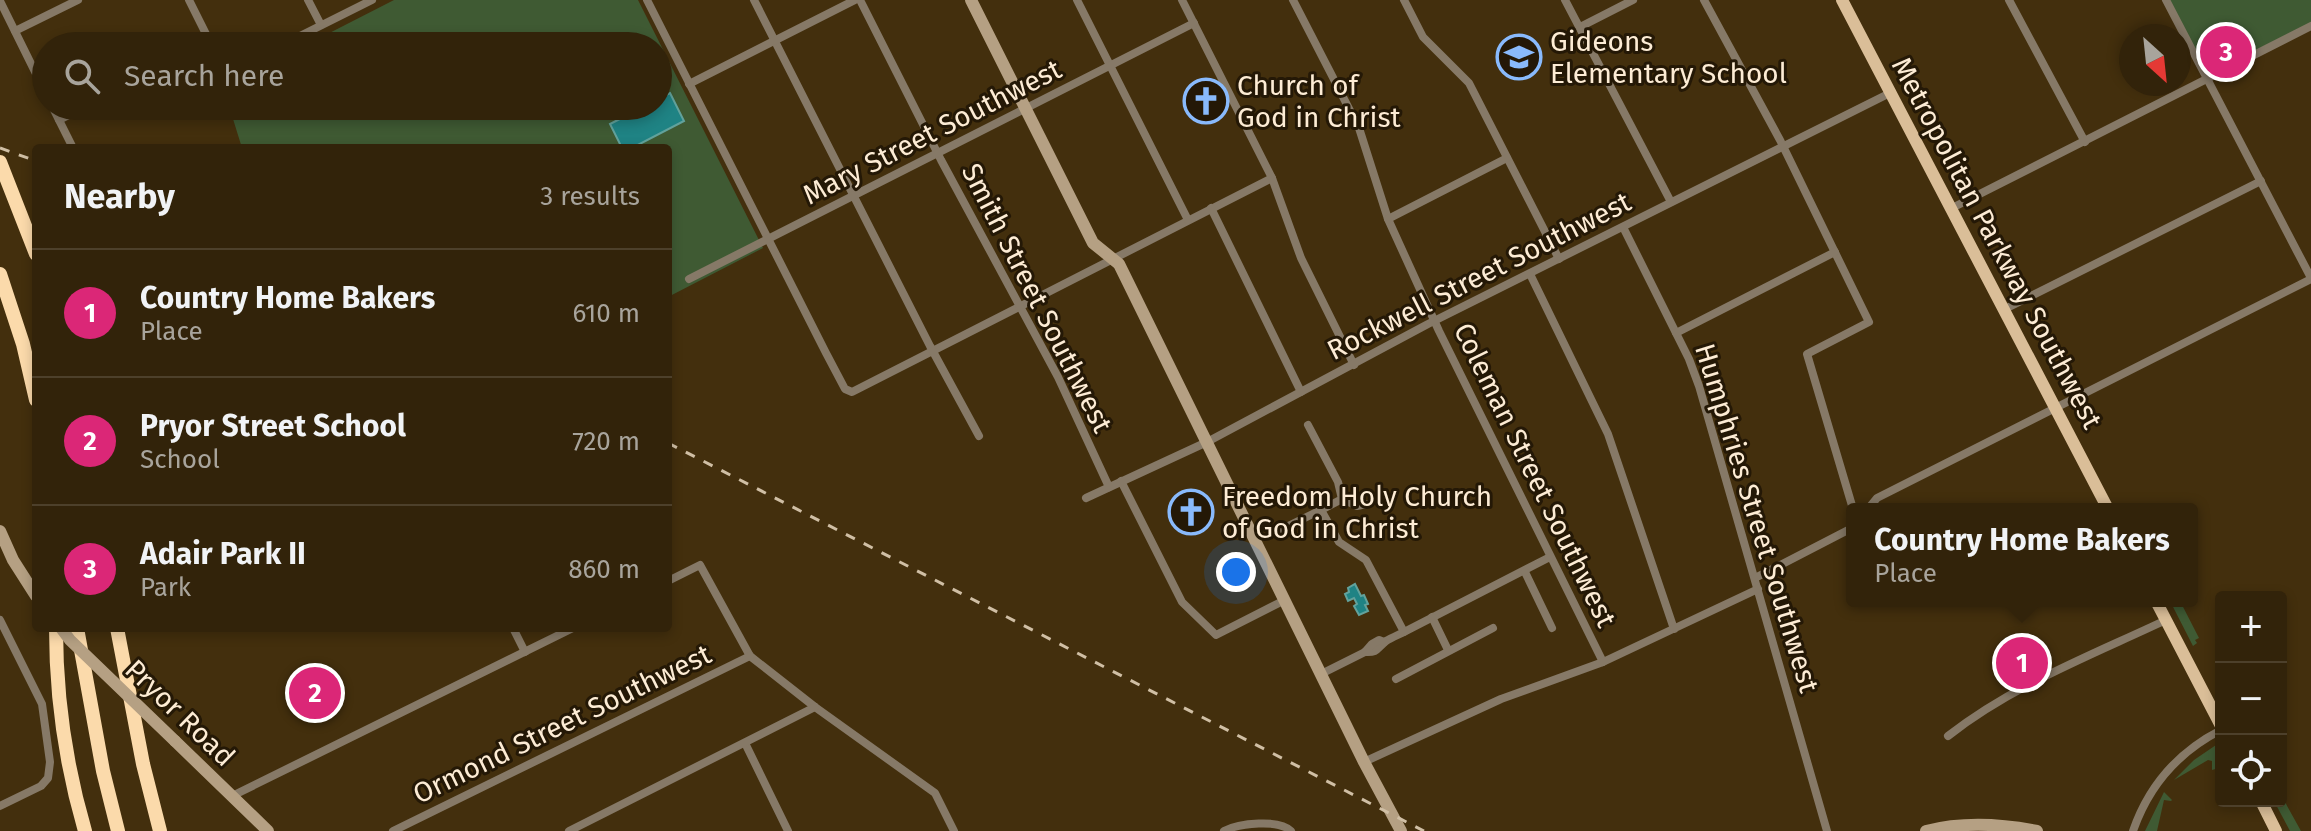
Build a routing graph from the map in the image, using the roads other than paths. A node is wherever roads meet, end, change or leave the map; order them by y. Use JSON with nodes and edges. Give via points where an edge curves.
{"nodes":[{"id":1,"x":78,"y":0,"type":"edge"},
{"id":2,"x":189,"y":0,"type":"edge"},
{"id":3,"x":308,"y":0,"type":"edge"},
{"id":4,"x":372,"y":0,"type":"edge"},
{"id":5,"x":647,"y":0,"type":"edge"},
{"id":6,"x":754,"y":0,"type":"edge"},
{"id":7,"x":858,"y":0,"type":"edge"},
{"id":8,"x":971,"y":0,"type":"edge"},
{"id":9,"x":1077,"y":0,"type":"edge"},
{"id":10,"x":1182,"y":0,"type":"edge"},
{"id":11,"x":1293,"y":0,"type":"edge"},
{"id":12,"x":1404,"y":0,"type":"edge"},
{"id":13,"x":1565,"y":0,"type":"edge"},
{"id":14,"x":1633,"y":0,"type":"edge"},
{"id":15,"x":1704,"y":0,"type":"edge"},
{"id":16,"x":1842,"y":0,"type":"edge"},
{"id":17,"x":2009,"y":0,"type":"edge"},
{"id":18,"x":2166,"y":0,"type":"edge"},
{"id":19,"x":0,"y":1,"type":"edge"},
{"id":20,"x":1194,"y":23,"type":"junction"},
{"id":21,"x":321,"y":25,"type":"junction"},
{"id":22,"x":2311,"y":26,"type":"edge"},
{"id":23,"x":1580,"y":27,"type":"junction"},
{"id":24,"x":15,"y":31,"type":"junction"},
{"id":25,"x":204,"y":32,"type":"edge"},
{"id":26,"x":307,"y":32,"type":"edge"},
{"id":27,"x":663,"y":32,"type":"edge"},
{"id":28,"x":774,"y":41,"type":"junction"},
{"id":29,"x":672,"y":50,"type":"edge"},
{"id":30,"x":32,"y":66,"type":"edge"},
{"id":31,"x":1110,"y":66,"type":"junction"},
{"id":32,"x":2207,"y":78,"type":"junction"},
{"id":33,"x":689,"y":84,"type":"junction"},
{"id":34,"x":1892,"y":92,"type":"junction"},
{"id":35,"x":1026,"y":109,"type":"junction"},
{"id":36,"x":59,"y":120,"type":"edge"},
{"id":37,"x":2085,"y":142,"type":"junction"},
{"id":38,"x":71,"y":144,"type":"edge"},
{"id":39,"x":1783,"y":146,"type":"junction"},
{"id":40,"x":938,"y":154,"type":"junction"},
{"id":41,"x":1507,"y":158,"type":"junction"},
{"id":42,"x":0,"y":162,"type":"edge"},
{"id":43,"x":1272,"y":178,"type":"junction"},
{"id":44,"x":2261,"y":181,"type":"junction"},
{"id":45,"x":853,"y":196,"type":"junction"},
{"id":46,"x":1671,"y":202,"type":"junction"},
{"id":47,"x":1211,"y":208,"type":"junction"},
{"id":48,"x":1952,"y":208,"type":"junction"},
{"id":49,"x":1388,"y":219,"type":"junction"},
{"id":50,"x":1188,"y":220,"type":"junction"},
{"id":51,"x":1623,"y":227,"type":"junction"},
{"id":52,"x":768,"y":239,"type":"junction"},
{"id":53,"x":32,"y":244,"type":"edge"},
{"id":54,"x":1835,"y":252,"type":"junction"},
{"id":55,"x":1113,"y":259,"type":"junction"},
{"id":56,"x":1559,"y":259,"type":"junction"},
{"id":57,"x":0,"y":274,"type":"edge"},
{"id":58,"x":1530,"y":274,"type":"junction"},
{"id":59,"x":2311,"y":278,"type":"edge"},
{"id":60,"x":689,"y":279,"type":"dead end"},
{"id":61,"x":1020,"y":306,"type":"junction"},
{"id":62,"x":2005,"y":309,"type":"junction"},
{"id":63,"x":1435,"y":321,"type":"junction"},
{"id":64,"x":1676,"y":333,"type":"junction"},
{"id":65,"x":933,"y":351,"type":"junction"},
{"id":66,"x":1354,"y":365,"type":"junction"},
{"id":67,"x":32,"y":383,"type":"edge"},
{"id":68,"x":1301,"y":392,"type":"junction"},
{"id":69,"x":2056,"y":408,"type":"junction"},
{"id":70,"x":1308,"y":425,"type":"dead end"},
{"id":71,"x":979,"y":436,"type":"dead end"},
{"id":72,"x":1207,"y":442,"type":"junction"},
{"id":73,"x":1121,"y":481,"type":"junction"},
{"id":74,"x":1109,"y":487,"type":"junction"},
{"id":75,"x":1086,"y":498,"type":"dead end"},
{"id":76,"x":1342,"y":499,"type":"junction"},
{"id":77,"x":1851,"y":503,"type":"edge"},
{"id":78,"x":1873,"y":503,"type":"edge"},
{"id":79,"x":2105,"y":503,"type":"edge"},
{"id":80,"x":1367,"y":504,"type":"dead end"},
{"id":81,"x":1321,"y":510,"type":"junction"},
{"id":82,"x":0,"y":531,"type":"edge"},
{"id":83,"x":1278,"y":531,"type":"dead end"},
{"id":84,"x":1846,"y":531,"type":"edge"},
{"id":85,"x":1550,"y":557,"type":"junction"},
{"id":86,"x":1525,"y":572,"type":"junction"},
{"id":87,"x":1755,"y":578,"type":"junction"},
{"id":88,"x":672,"y":579,"type":"edge"},
{"id":89,"x":1758,"y":589,"type":"junction"},
{"id":90,"x":32,"y":590,"type":"edge"},
{"id":91,"x":1285,"y":600,"type":"junction"},
{"id":92,"x":2159,"y":607,"type":"edge"},
{"id":93,"x":1432,"y":617,"type":"junction"},
{"id":94,"x":0,"y":620,"type":"edge"},
{"id":95,"x":2166,"y":620,"type":"junction"},
{"id":96,"x":1493,"y":628,"type":"dead end"},
{"id":97,"x":1552,"y":628,"type":"dead end"},
{"id":98,"x":1674,"y":629,"type":"junction"},
{"id":99,"x":58,"y":632,"type":"edge"},
{"id":100,"x":62,"y":632,"type":"edge"},
{"id":101,"x":78,"y":632,"type":"edge"},
{"id":102,"x":118,"y":632,"type":"edge"},
{"id":103,"x":515,"y":632,"type":"edge"},
{"id":104,"x":565,"y":632,"type":"edge"},
{"id":105,"x":1404,"y":632,"type":"junction"},
{"id":106,"x":1448,"y":650,"type":"junction"},
{"id":107,"x":525,"y":652,"type":"junction"},
{"id":108,"x":750,"y":656,"type":"junction"},
{"id":109,"x":1603,"y":662,"type":"junction"},
{"id":110,"x":1321,"y":674,"type":"junction"},
{"id":111,"x":1396,"y":679,"type":"dead end"},
{"id":112,"x":815,"y":707,"type":"junction"},
{"id":113,"x":2215,"y":716,"type":"edge"},
{"id":114,"x":2215,"y":732,"type":"edge"},
{"id":115,"x":1948,"y":736,"type":"dead end"},
{"id":116,"x":745,"y":743,"type":"junction"},
{"id":117,"x":1364,"y":762,"type":"junction"},
{"id":118,"x":232,"y":796,"type":"junction"},
{"id":119,"x":0,"y":806,"type":"edge"},
{"id":120,"x":2264,"y":807,"type":"edge"},
{"id":121,"x":1289,"y":828,"type":"edge"},
{"id":122,"x":85,"y":831,"type":"edge"},
{"id":123,"x":118,"y":831,"type":"edge"},
{"id":124,"x":160,"y":831,"type":"edge"},
{"id":125,"x":268,"y":831,"type":"edge"},
{"id":126,"x":393,"y":831,"type":"edge"},
{"id":127,"x":569,"y":831,"type":"edge"},
{"id":128,"x":788,"y":831,"type":"edge"},
{"id":129,"x":954,"y":831,"type":"edge"},
{"id":130,"x":1224,"y":831,"type":"edge"},
{"id":131,"x":1401,"y":831,"type":"edge"},
{"id":132,"x":1827,"y":831,"type":"edge"},
{"id":133,"x":1926,"y":831,"type":"edge"},
{"id":134,"x":2037,"y":831,"type":"edge"},
{"id":135,"x":2133,"y":831,"type":"edge"},
{"id":136,"x":2276,"y":831,"type":"edge"}],
"edges":[{"from":1,"to":24,"type":"street"},
{"from":2,"to":25,"type":"street"},
{"from":3,"to":21,"type":"street"},
{"from":4,"to":21,"type":"street"},
{"from":5,"to":27,"type":"street"},
{"from":6,"to":28,"type":"street"},
{"from":7,"to":28,"type":"street"},
{"from":7,"to":40,"type":"street","name":"Smith Street Southwest"},
{"from":8,"to":35,"type":"street"},
{"from":9,"to":31,"type":"street"},
{"from":10,"to":20,"type":"street"},
{"from":11,"to":49,"type":"street","name":"Coleman Street Southwest","via":[[1359,128]]},
{"from":12,"to":41,"type":"street","via":[[1423,37],[1469,83]]},
{"from":13,"to":23,"type":"street"},
{"from":14,"to":23,"type":"street"},
{"from":15,"to":39,"type":"street"},
{"from":16,"to":34,"type":"main road","name":"Metropolitan Parkway Southwest"},
{"from":17,"to":37,"type":"street"},
{"from":18,"to":32,"type":"street"},
{"from":19,"to":24,"type":"street"},
{"from":20,"to":31,"type":"street","name":"Mary Street Southwest"},
{"from":20,"to":43,"type":"street"},
{"from":21,"to":26,"type":"street"},
{"from":22,"to":32,"type":"street"},
{"from":23,"to":46,"type":"street"},
{"from":24,"to":30,"type":"street"},
{"from":28,"to":33,"type":"street"},
{"from":28,"to":45,"type":"street"},
{"from":29,"to":33,"type":"street"},
{"from":31,"to":35,"type":"street","name":"Mary Street Southwest"},
{"from":31,"to":50,"type":"street"},
{"from":32,"to":37,"type":"street"},
{"from":32,"to":44,"type":"street"},
{"from":33,"to":52,"type":"street"},
{"from":34,"to":39,"type":"street","name":"Rockwell Street Southwest"},
{"from":34,"to":48,"type":"main road","name":"Metropolitan Parkway Southwest"},
{"from":35,"to":40,"type":"street","name":"Mary Street Southwest"},
{"from":35,"to":55,"type":"street","via":[[1093,243]]},
{"from":36,"to":38,"type":"street"},
{"from":37,"to":48,"type":"street"},
{"from":39,"to":46,"type":"street","name":"Rockwell Street Southwest"},
{"from":39,"to":54,"type":"street"},
{"from":40,"to":45,"type":"street","name":"Mary Street Southwest"},
{"from":40,"to":61,"type":"street","name":"Smith Street Southwest"},
{"from":41,"to":49,"type":"street"},
{"from":41,"to":56,"type":"street"},
{"from":42,"to":53,"type":"highway"},
{"from":43,"to":47,"type":"street"},
{"from":43,"to":66,"type":"street","via":[[1301,258]]},
{"from":44,"to":59,"type":"street"},
{"from":44,"to":62,"type":"street"},
{"from":45,"to":52,"type":"street","name":"Mary Street Southwest"},
{"from":45,"to":65,"type":"street"},
{"from":46,"to":51,"type":"street","name":"Rockwell Street Southwest"},
{"from":47,"to":50,"type":"street"},
{"from":47,"to":68,"type":"street"},
{"from":48,"to":62,"type":"main road","name":"Metropolitan Parkway Southwest"},
{"from":49,"to":63,"type":"street","name":"Coleman Street Southwest"},
{"from":50,"to":55,"type":"street"},
{"from":51,"to":56,"type":"street","name":"Rockwell Street Southwest"},
{"from":51,"to":64,"type":"street","name":"Humphries Street Southwest"},
{"from":52,"to":60,"type":"street","name":"Mary Street Southwest"},
{"from":52,"to":65,"type":"street","via":[[845,389],[852,392]]},
{"from":54,"to":64,"type":"street"},
{"from":54,"to":77,"type":"street","via":[[1869,322],[1807,354]]},
{"from":55,"to":61,"type":"street"},
{"from":55,"to":72,"type":"street"},
{"from":56,"to":58,"type":"street","name":"Rockwell Street Southwest"},
{"from":57,"to":67,"type":"highway"},
{"from":58,"to":63,"type":"street","name":"Rockwell Street Southwest"},
{"from":58,"to":98,"type":"street","via":[[1608,434]]},
{"from":59,"to":69,"type":"street"},
{"from":61,"to":65,"type":"street"},
{"from":61,"to":74,"type":"street","name":"Smith Street Southwest"},
{"from":62,"to":69,"type":"main road","name":"Metropolitan Parkway Southwest"},
{"from":63,"to":66,"type":"street","name":"Rockwell Street Southwest"},
{"from":63,"to":85,"type":"street","name":"Coleman Street Southwest"},
{"from":64,"to":87,"type":"street","name":"Humphries Street Southwest","via":[[1699,386]]},
{"from":65,"to":71,"type":"street"},
{"from":66,"to":68,"type":"street","name":"Rockwell Street Southwest"},
{"from":68,"to":72,"type":"street","name":"Rockwell Street Southwest"},
{"from":69,"to":78,"type":"street"},
{"from":69,"to":79,"type":"main road","name":"Metropolitan Parkway Southwest"},
{"from":70,"to":76,"type":"street"},
{"from":72,"to":73,"type":"street","name":"Rockwell Street Southwest"},
{"from":72,"to":91,"type":"street"},
{"from":73,"to":74,"type":"street","name":"Rockwell Street Southwest"},
{"from":73,"to":91,"type":"street","via":[[1182,602],[1216,635]]},
{"from":74,"to":75,"type":"street","name":"Rockwell Street Southwest"},
{"from":76,"to":80,"type":"street"},
{"from":76,"to":81,"type":"street"},
{"from":81,"to":83,"type":"street"},
{"from":81,"to":105,"type":"street","via":[[1339,542],[1366,560]]},
{"from":82,"to":90,"type":"street"},
{"from":84,"to":87,"type":"street"},
{"from":85,"to":86,"type":"street"},
{"from":85,"to":109,"type":"street","name":"Coleman Street Southwest"},
{"from":86,"to":93,"type":"street"},
{"from":86,"to":97,"type":"street"},
{"from":87,"to":89,"type":"street","name":"Humphries Street Southwest"},
{"from":88,"to":108,"type":"street","via":[[700,565]]},
{"from":89,"to":98,"type":"street"},
{"from":89,"to":132,"type":"street","name":"Humphries Street Southwest"},
{"from":91,"to":110,"type":"street"},
{"from":92,"to":95,"type":"main road"},
{"from":93,"to":105,"type":"street"},
{"from":93,"to":106,"type":"street"},
{"from":94,"to":119,"type":"street","via":[[42,704],[50,762],[41,786]]},
{"from":95,"to":113,"type":"main road"},
{"from":95,"to":115,"type":"street","via":[[2015,692]]},
{"from":96,"to":106,"type":"street"},
{"from":98,"to":109,"type":"street"},
{"from":99,"to":122,"type":"highway","via":[[64,731]]},
{"from":100,"to":118,"type":"street","name":"Pryor Road","bridge":true},
{"from":101,"to":123,"type":"highway"},
{"from":102,"to":124,"type":"highway"},
{"from":103,"to":107,"type":"street"},
{"from":104,"to":107,"type":"street"},
{"from":105,"to":110,"type":"street","via":[[1379,640]]},
{"from":106,"to":111,"type":"street"},
{"from":107,"to":118,"type":"street"},
{"from":108,"to":112,"type":"street"},
{"from":108,"to":126,"type":"street","name":"Ormond Street Southwest"},
{"from":109,"to":117,"type":"street","via":[[1501,699]]},
{"from":110,"to":117,"type":"street"},
{"from":112,"to":116,"type":"street"},
{"from":112,"to":129,"type":"street","via":[[935,793]]},
{"from":114,"to":135,"type":"street","via":[[2170,766],[2146,798]]},
{"from":116,"to":127,"type":"street"},
{"from":116,"to":128,"type":"street"},
{"from":117,"to":131,"type":"street"},
{"from":118,"to":125,"type":"street","name":"Pryor Road"},
{"from":120,"to":136,"type":"main road"},
{"from":121,"to":130,"type":"street","via":[[1251,824]]},
{"from":133,"to":134,"type":"street","via":[[1996,825]]}]}
